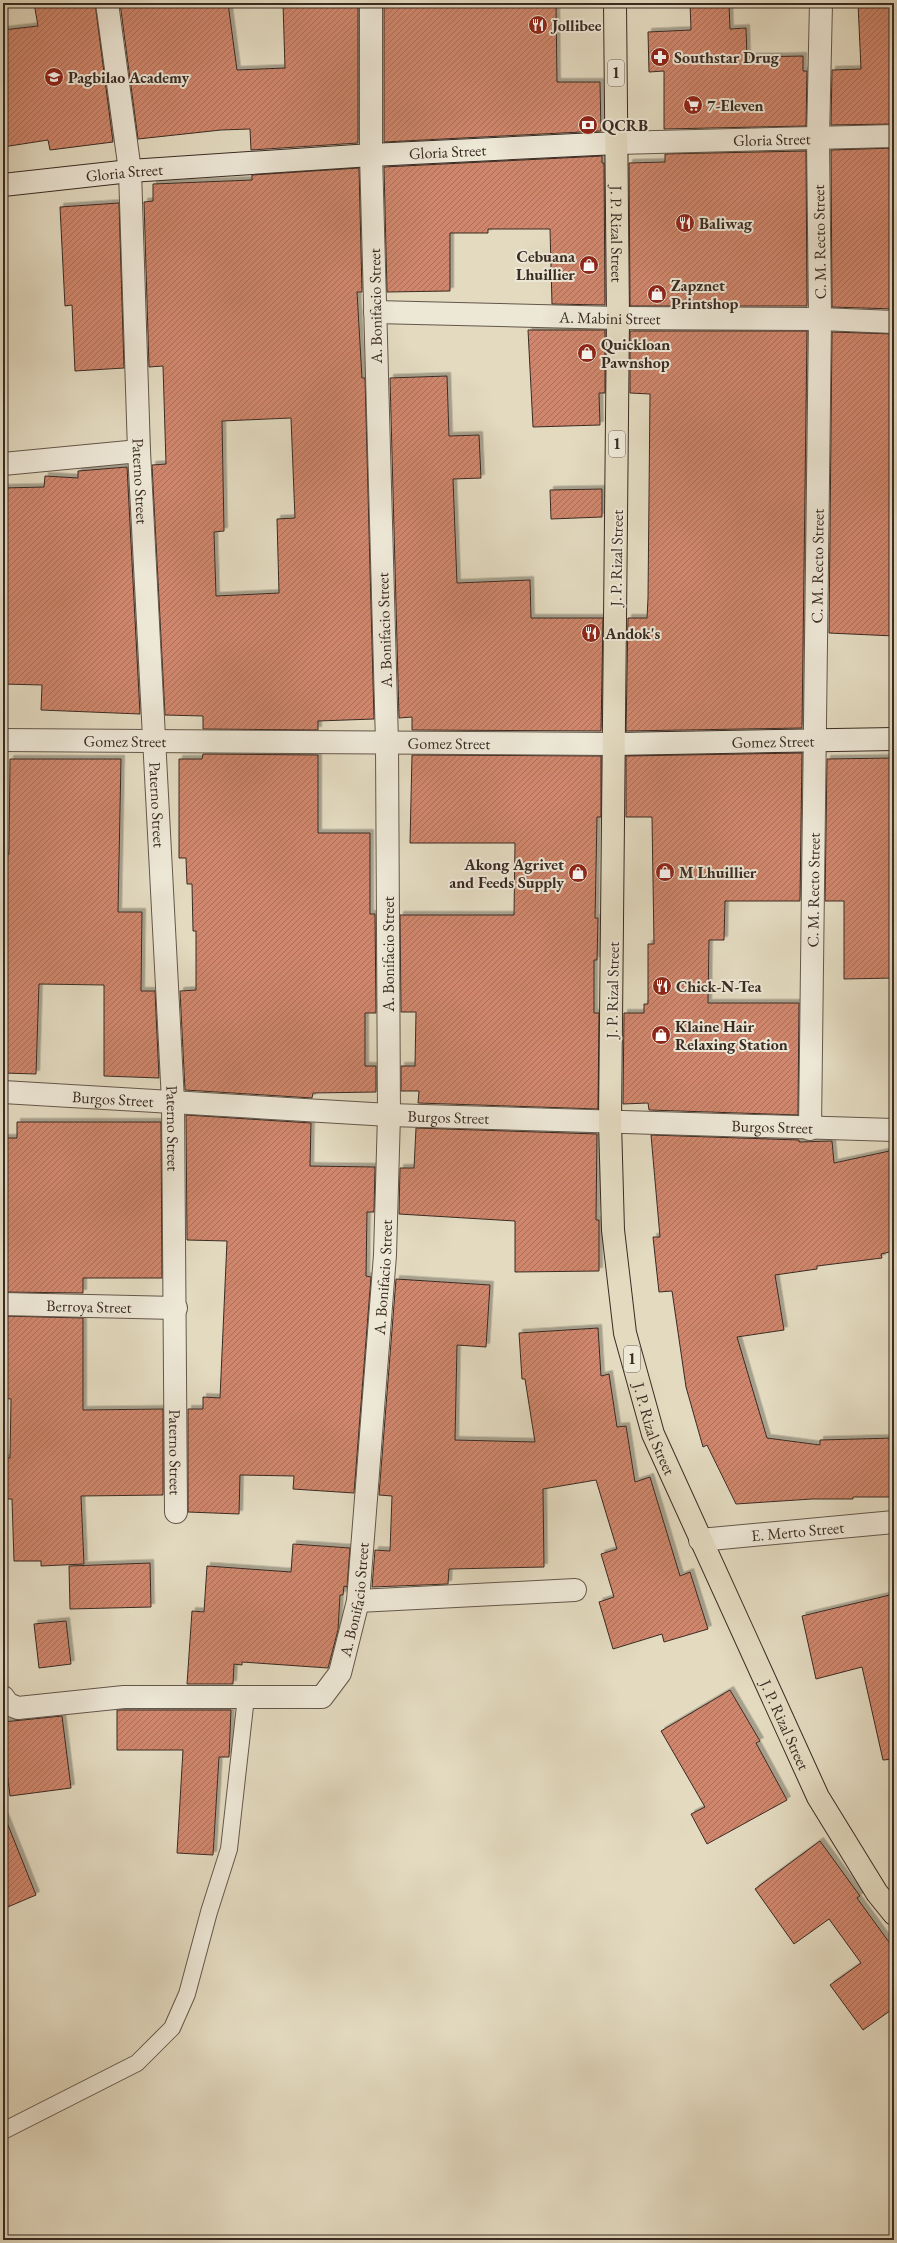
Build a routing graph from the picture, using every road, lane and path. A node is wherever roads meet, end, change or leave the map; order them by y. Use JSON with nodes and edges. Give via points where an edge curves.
{"nodes":[{"id":1,"x":107,"y":3,"type":"edge"},
{"id":2,"x":371,"y":3,"type":"edge"},
{"id":3,"x":615,"y":3,"type":"edge"},
{"id":4,"x":821,"y":3,"type":"edge"},
{"id":5,"x":894,"y":136,"type":"edge"},
{"id":6,"x":818,"y":138,"type":"junction"},
{"id":7,"x":617,"y":143,"type":"junction"},
{"id":8,"x":371,"y":155,"type":"junction"},
{"id":9,"x":130,"y":171,"type":"junction"},
{"id":10,"x":3,"y":185,"type":"edge"},
{"id":11,"x":375,"y":312,"type":"junction"},
{"id":12,"x":618,"y":318,"type":"junction"},
{"id":13,"x":820,"y":319,"type":"junction"},
{"id":14,"x":894,"y":322,"type":"edge"},
{"id":15,"x":139,"y":451,"type":"junction"},
{"id":16,"x":3,"y":464,"type":"edge"},
{"id":17,"x":894,"y":739,"type":"edge"},
{"id":18,"x":3,"y":740,"type":"edge"},
{"id":19,"x":814,"y":740,"type":"junction"},
{"id":20,"x":155,"y":741,"type":"junction"},
{"id":21,"x":387,"y":743,"type":"junction"},
{"id":22,"x":614,"y":744,"type":"junction"},
{"id":23,"x":3,"y":1092,"type":"edge"},
{"id":24,"x":173,"y":1101,"type":"junction"},
{"id":25,"x":389,"y":1115,"type":"junction"},
{"id":26,"x":610,"y":1122,"type":"junction"},
{"id":27,"x":810,"y":1129,"type":"junction"},
{"id":28,"x":894,"y":1130,"type":"edge"},
{"id":29,"x":3,"y":1304,"type":"edge"},
{"id":30,"x":176,"y":1308,"type":"junction"},
{"id":31,"x":176,"y":1512,"type":"dead end"},
{"id":32,"x":894,"y":1522,"type":"edge"},
{"id":33,"x":700,"y":1540,"type":"junction"},
{"id":34,"x":575,"y":1590,"type":"dead end"},
{"id":35,"x":358,"y":1601,"type":"junction"},
{"id":36,"x":3,"y":1697,"type":"edge"},
{"id":37,"x":246,"y":1697,"type":"junction"},
{"id":38,"x":894,"y":1914,"type":"edge"},
{"id":39,"x":3,"y":2131,"type":"edge"}],
"edges":[{"from":1,"to":9,"type":"street","name":"Paterno Street"},
{"from":2,"to":8,"type":"street","name":"A. Bonifacio Street"},
{"from":3,"to":7,"type":"main road","name":"J. P. Rizal Street","number":"1"},
{"from":4,"to":6,"type":"street","name":"C. M. Recto Street"},
{"from":5,"to":6,"type":"street","name":"Gloria Street"},
{"from":6,"to":7,"type":"street","name":"Gloria Street"},
{"from":6,"to":13,"type":"street","name":"C. M. Recto Street"},
{"from":7,"to":8,"type":"street","name":"Gloria Street"},
{"from":7,"to":12,"type":"main road","name":"J. P. Rizal Street","number":"1"},
{"from":8,"to":9,"type":"street","name":"Gloria Street"},
{"from":8,"to":11,"type":"street","name":"A. Bonifacio Street"},
{"from":9,"to":10,"type":"street","name":"Gloria Street"},
{"from":9,"to":15,"type":"street","name":"Paterno Street"},
{"from":11,"to":12,"type":"street","name":"A. Mabini Street"},
{"from":11,"to":21,"type":"street","name":"A. Bonifacio Street"},
{"from":12,"to":13,"type":"street","name":"A. Mabini Street"},
{"from":12,"to":22,"type":"main road","name":"J. P. Rizal Street","number":"1"},
{"from":13,"to":14,"type":"street","name":"A. Mabini Street"},
{"from":13,"to":19,"type":"street","name":"C. M. Recto Street"},
{"from":15,"to":16,"type":"street"},
{"from":15,"to":20,"type":"street","name":"Paterno Street"},
{"from":17,"to":19,"type":"street","name":"Gomez Street"},
{"from":18,"to":20,"type":"street","name":"Gomez Street"},
{"from":19,"to":22,"type":"street","name":"Gomez Street"},
{"from":19,"to":27,"type":"street","name":"C. M. Recto Street"},
{"from":20,"to":21,"type":"street","name":"Gomez Street"},
{"from":20,"to":24,"type":"street","name":"Paterno Street"},
{"from":21,"to":22,"type":"street","name":"Gomez Street"},
{"from":21,"to":25,"type":"street","name":"A. Bonifacio Street"},
{"from":22,"to":26,"type":"main road","name":"J. P. Rizal Street","number":"1"},
{"from":23,"to":24,"type":"street","name":"Burgos Street"},
{"from":24,"to":25,"type":"street","name":"Burgos Street"},
{"from":24,"to":30,"type":"street","name":"Paterno Street"},
{"from":25,"to":26,"type":"street","name":"Burgos Street"},
{"from":25,"to":35,"type":"street","name":"A. Bonifacio Street","via":[[386,1255]]},
{"from":26,"to":27,"type":"street","name":"Burgos Street"},
{"from":26,"to":33,"type":"main road","name":"J. P. Rizal Street","number":"1","via":[[613,1230],[625,1333],[653,1434]]},
{"from":27,"to":28,"type":"street","name":"Burgos Street"},
{"from":29,"to":30,"type":"street","name":"Berroya Street"},
{"from":30,"to":31,"type":"street","name":"Paterno Street"},
{"from":32,"to":33,"type":"street","name":"E. Merto Street"},
{"from":33,"to":38,"type":"main road","name":"J. P. Rizal Street","number":"1","via":[[818,1797],[877,1893]]},
{"from":34,"to":35,"type":"street"},
{"from":35,"to":37,"type":"street","name":"A. Bonifacio Street","via":[[340,1673],[322,1697]]},
{"from":36,"to":37,"type":"street","name":"A. Bonifacio Street","via":[[8,1704],[18,1708],[124,1697]]},
{"from":37,"to":39,"type":"lane","via":[[229,1849],[187,1994],[172,2028],[137,2063]]}]}
